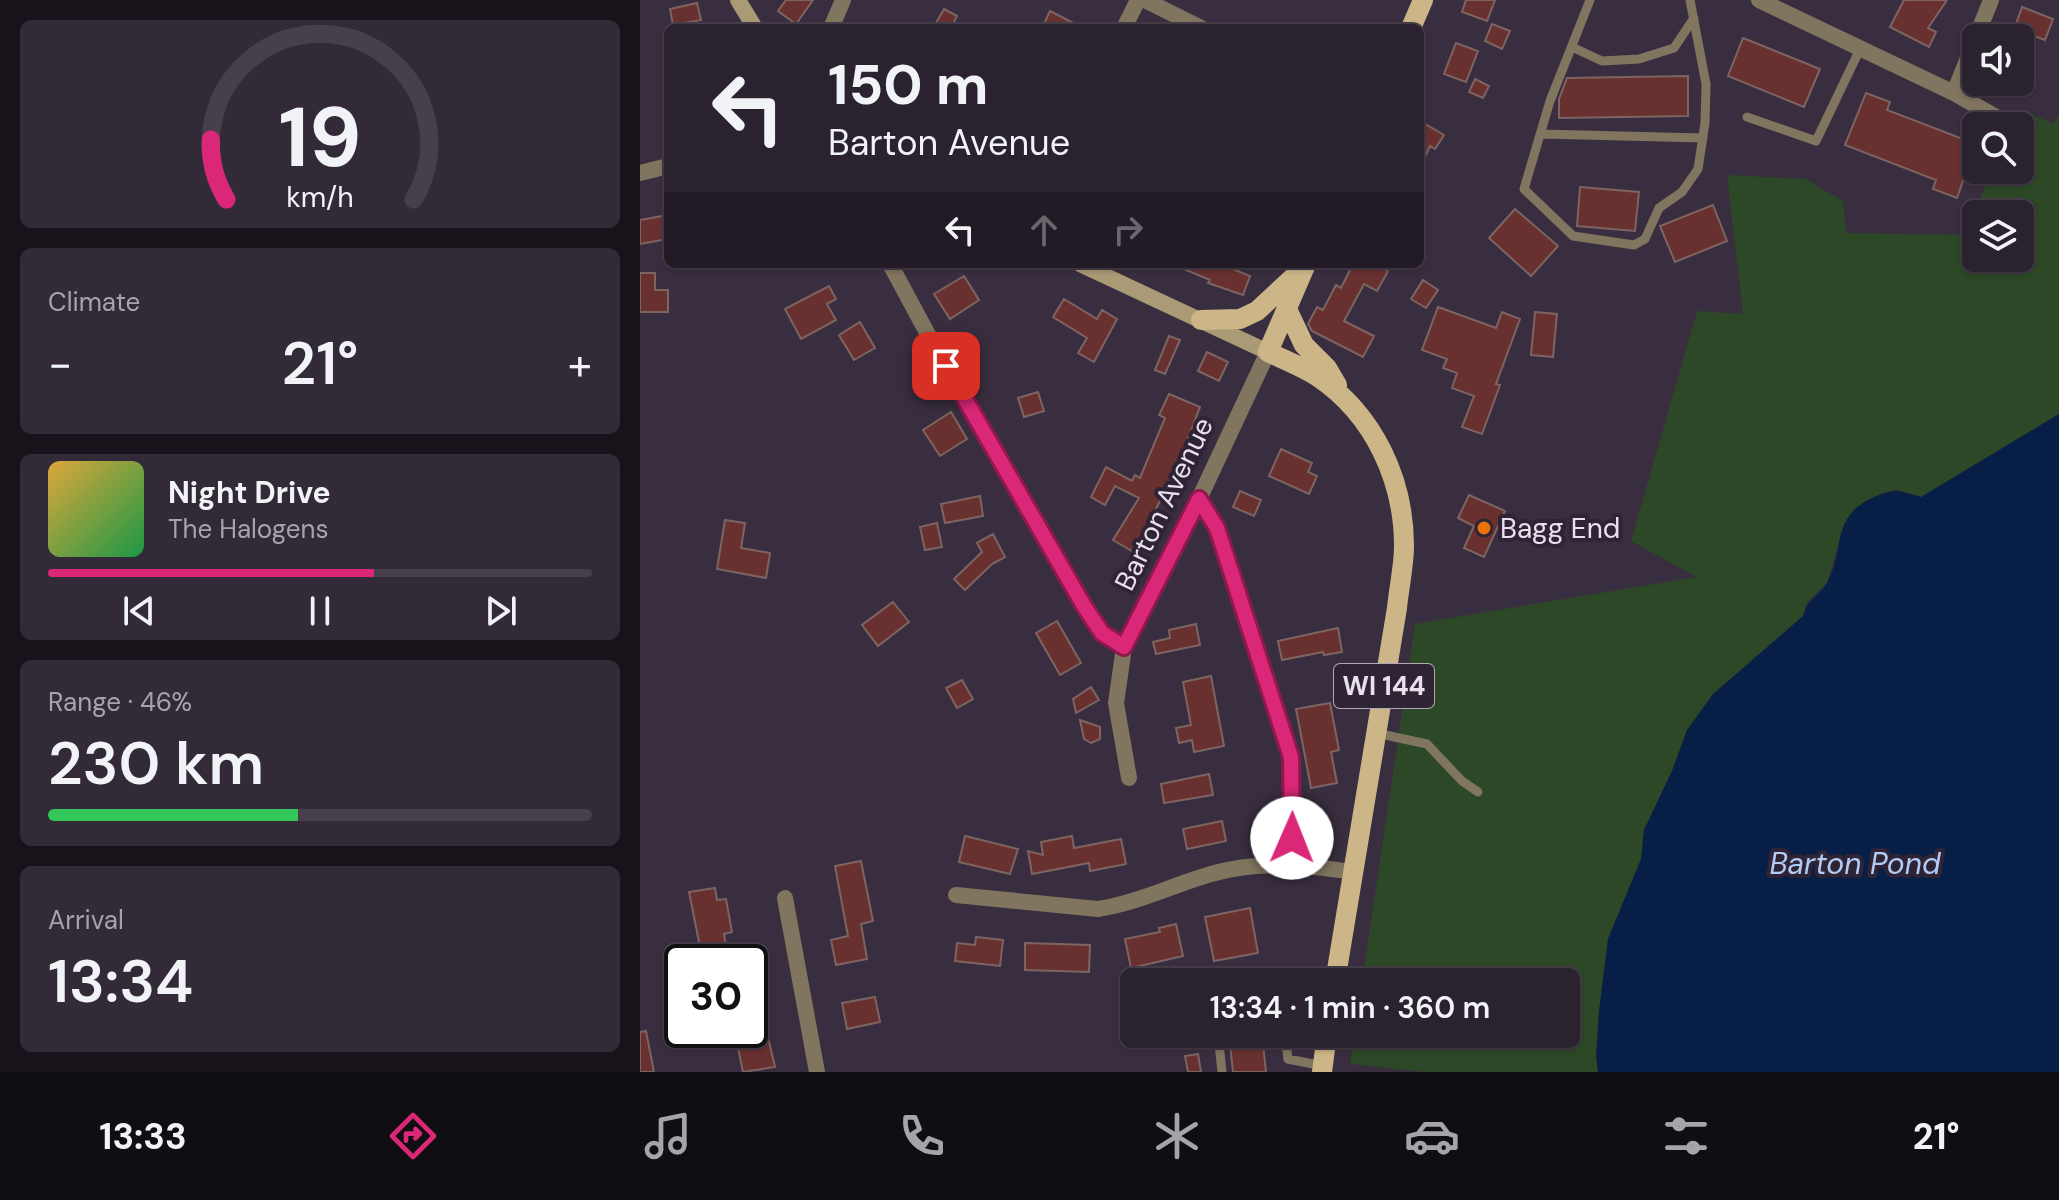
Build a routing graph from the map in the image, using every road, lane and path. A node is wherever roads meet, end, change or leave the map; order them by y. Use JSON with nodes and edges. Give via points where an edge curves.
{"nodes":[{"id":1,"x":738,"y":0,"type":"edge"},
{"id":2,"x":843,"y":0,"type":"edge"},
{"id":3,"x":1138,"y":0,"type":"edge"},
{"id":4,"x":1145,"y":0,"type":"edge"},
{"id":5,"x":1423,"y":0,"type":"edge"},
{"id":6,"x":1590,"y":0,"type":"edge"},
{"id":7,"x":1690,"y":0,"type":"edge"},
{"id":8,"x":1991,"y":0,"type":"edge"},
{"id":9,"x":1763,"y":1,"type":"edge"},
{"id":10,"x":1694,"y":18,"type":"junction"},
{"id":11,"x":753,"y":24,"type":"edge"},
{"id":12,"x":833,"y":24,"type":"edge"},
{"id":13,"x":1126,"y":24,"type":"edge"},
{"id":14,"x":1193,"y":24,"type":"edge"},
{"id":15,"x":1413,"y":24,"type":"edge"},
{"id":16,"x":1572,"y":47,"type":"junction"},
{"id":17,"x":1860,"y":49,"type":"junction"},
{"id":18,"x":1954,"y":93,"type":"junction"},
{"id":19,"x":1987,"y":112,"type":"edge"},
{"id":20,"x":1747,"y":117,"type":"dead end"},
{"id":21,"x":1541,"y":134,"type":"junction"},
{"id":22,"x":1703,"y":138,"type":"junction"},
{"id":23,"x":664,"y":167,"type":"edge"},
{"id":24,"x":640,"y":173,"type":"edge"},
{"id":25,"x":892,"y":268,"type":"edge"},
{"id":26,"x":1089,"y":268,"type":"edge"},
{"id":27,"x":1304,"y":268,"type":"edge"},
{"id":28,"x":1305,"y":268,"type":"edge"},
{"id":29,"x":1287,"y":309,"type":"junction"},
{"id":30,"x":1201,"y":320,"type":"junction"},
{"id":31,"x":1268,"y":352,"type":"junction"},
{"id":32,"x":1348,"y":403,"type":"junction"},
{"id":33,"x":1199,"y":499,"type":"junction"},
{"id":34,"x":1124,"y":647,"type":"junction"},
{"id":35,"x":1376,"y":733,"type":"junction"},
{"id":36,"x":1129,"y":778,"type":"dead end"},
{"id":37,"x":1478,"y":792,"type":"dead end"},
{"id":38,"x":1291,"y":863,"type":"junction"},
{"id":39,"x":1353,"y":872,"type":"junction"},
{"id":40,"x":956,"y":895,"type":"dead end"},
{"id":41,"x":785,"y":898,"type":"dead end"},
{"id":42,"x":1337,"y":968,"type":"edge"},
{"id":43,"x":1219,"y":1048,"type":"edge"},
{"id":44,"x":1287,"y":1048,"type":"edge"},
{"id":45,"x":1325,"y":1048,"type":"edge"},
{"id":46,"x":1322,"y":1069,"type":"edge"},
{"id":47,"x":817,"y":1072,"type":"edge"},
{"id":48,"x":1222,"y":1072,"type":"edge"}],
"edges":[{"from":1,"to":11,"type":"main road"},
{"from":2,"to":12,"type":"street"},
{"from":3,"to":13,"type":"street"},
{"from":4,"to":14,"type":"street"},
{"from":5,"to":15,"type":"main road"},
{"from":6,"to":16,"type":"lane"},
{"from":7,"to":10,"type":"lane"},
{"from":8,"to":18,"type":"street"},
{"from":9,"to":17,"type":"street"},
{"from":10,"to":16,"type":"lane","via":[[1674,48],[1639,59],[1602,61]]},
{"from":10,"to":22,"type":"lane","via":[[1706,84]]},
{"from":16,"to":21,"type":"lane"},
{"from":17,"to":18,"type":"street"},
{"from":17,"to":20,"type":"lane","via":[[1816,141]]},
{"from":18,"to":19,"type":"street"},
{"from":21,"to":22,"type":"lane"},
{"from":21,"to":22,"type":"lane","via":[[1524,189],[1573,236],[1634,245],[1645,239],[1659,208],[1682,192],[1698,169]]},
{"from":23,"to":24,"type":"street"},
{"from":25,"to":34,"type":"street","via":[[1084,606],[1102,633]]},
{"from":26,"to":30,"type":"main road"},
{"from":27,"to":30,"type":"main road","via":[[1257,311],[1240,319]]},
{"from":28,"to":29,"type":"main road","name":"Barton Avenue"},
{"from":29,"to":31,"type":"main road","name":"Barton Avenue"},
{"from":29,"to":32,"type":"main road","via":[[1304,345],[1327,368]]},
{"from":30,"to":31,"type":"main road"},
{"from":31,"to":32,"type":"main road","number":"WI 144","via":[[1317,377]]},
{"from":31,"to":33,"type":"street","name":"Barton Avenue"},
{"from":32,"to":35,"type":"main road","number":"WI 144","via":[[1391,467],[1402,511],[1404,548]]},
{"from":33,"to":34,"type":"street","name":"Barton Avenue"},
{"from":33,"to":38,"type":"street","via":[[1217,528],[1291,757]]},
{"from":34,"to":36,"type":"street","name":"Barton Avenue","via":[[1116,703]]},
{"from":35,"to":37,"type":"lane","via":[[1427,744]]},
{"from":35,"to":39,"type":"main road","number":"WI 144"},
{"from":38,"to":39,"type":"street"},
{"from":38,"to":40,"type":"street","via":[[1213,873],[1098,909]]},
{"from":39,"to":42,"type":"main road","number":"WI 144"},
{"from":41,"to":47,"type":"street"},
{"from":43,"to":48,"type":"lane"},
{"from":44,"to":46,"type":"lane","via":[[1288,1059]]},
{"from":45,"to":46,"type":"main road"}]}
